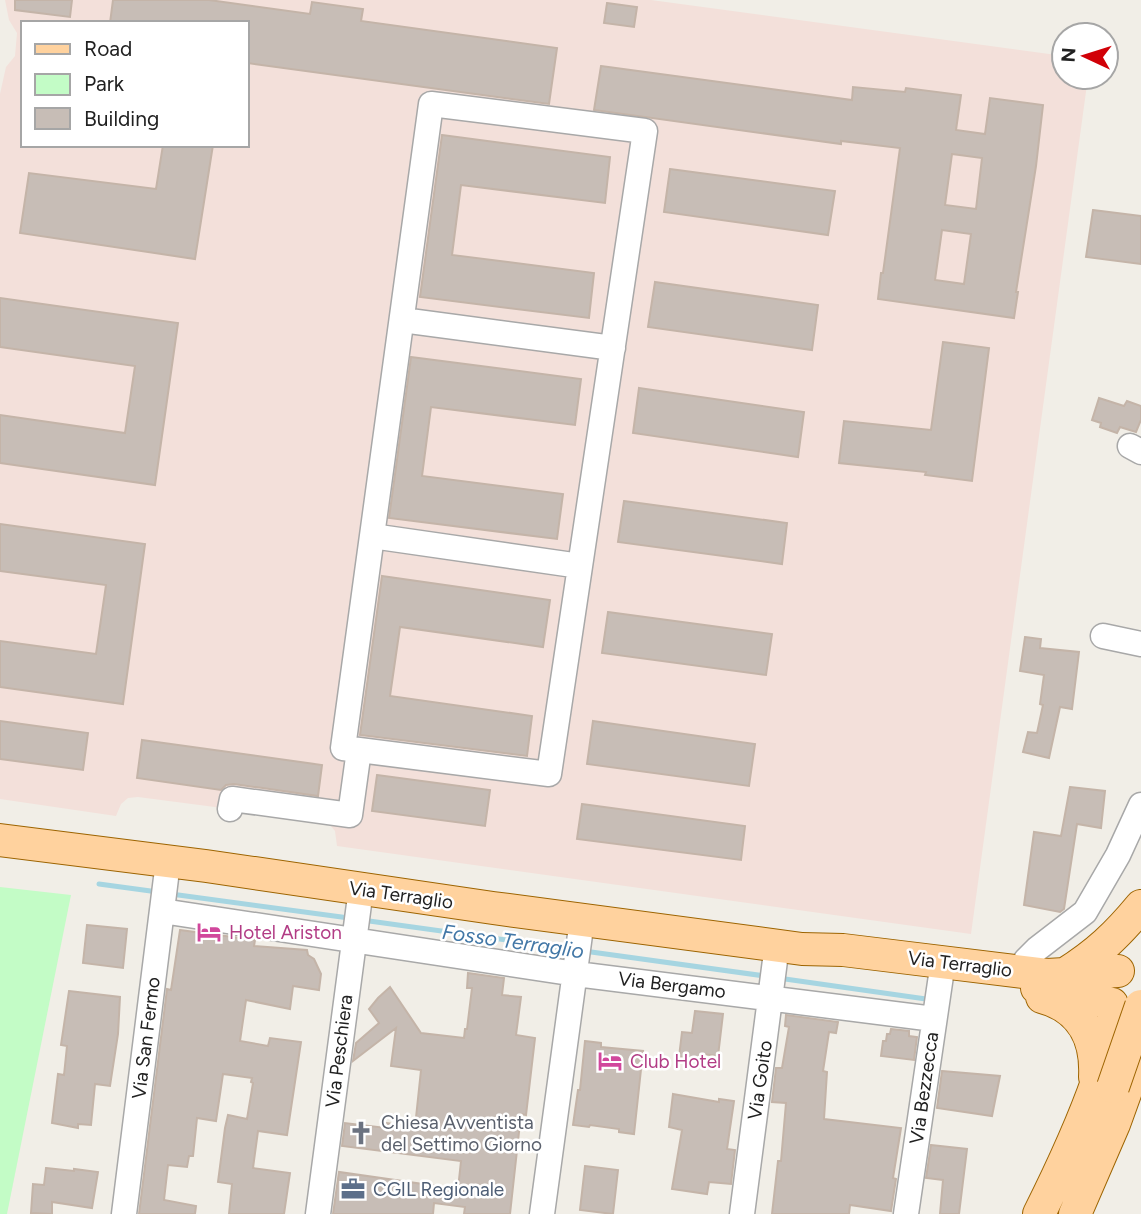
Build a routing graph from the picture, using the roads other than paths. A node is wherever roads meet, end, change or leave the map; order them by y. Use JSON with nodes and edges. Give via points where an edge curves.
{"nodes":[{"id":1,"x":402,"y":320,"type":"junction"},
{"id":2,"x":612,"y":348,"type":"junction"},
{"id":3,"x":372,"y":536,"type":"junction"},
{"id":4,"x":580,"y":566,"type":"junction"},
{"id":5,"x":1103,"y":636,"type":"dead end"},
{"id":6,"x":1141,"y":644,"type":"edge"},
{"id":7,"x":359,"y":750,"type":"junction"},
{"id":8,"x":1141,"y":805,"type":"edge"},
{"id":9,"x":230,"y":809,"type":"dead end"},
{"id":10,"x":0,"y":840,"type":"edge"},
{"id":11,"x":164,"y":888,"type":"junction"},
{"id":12,"x":1141,"y":905,"type":"edge"},
{"id":13,"x":357,"y":916,"type":"junction"},
{"id":14,"x":1141,"y":936,"type":"edge"},
{"id":15,"x":579,"y":948,"type":"junction"},
{"id":16,"x":1128,"y":964,"type":"edge"},
{"id":17,"x":780,"y":969,"type":"junction"},
{"id":18,"x":1020,"y":972,"type":"junction"},
{"id":19,"x":946,"y":973,"type":"junction"},
{"id":20,"x":1064,"y":975,"type":"junction"},
{"id":21,"x":1122,"y":1007,"type":"edge"},
{"id":22,"x":934,"y":1019,"type":"junction"},
{"id":23,"x":1141,"y":1032,"type":"edge"},
{"id":24,"x":1141,"y":1050,"type":"edge"},
{"id":25,"x":1119,"y":1091,"type":"edge"},
{"id":26,"x":124,"y":1214,"type":"edge"},
{"id":27,"x":318,"y":1214,"type":"edge"},
{"id":28,"x":542,"y":1214,"type":"edge"},
{"id":29,"x":742,"y":1214,"type":"edge"},
{"id":30,"x":906,"y":1214,"type":"edge"},
{"id":31,"x":1040,"y":1214,"type":"edge"},
{"id":32,"x":1059,"y":1214,"type":"edge"},
{"id":33,"x":1075,"y":1214,"type":"edge"},
{"id":34,"x":1094,"y":1214,"type":"edge"}],
"edges":[{"from":1,"to":2,"type":"street"},
{"from":1,"to":2,"type":"street","via":[[431,104],[645,131]]},
{"from":1,"to":3,"type":"street"},
{"from":2,"to":4,"type":"street"},
{"from":3,"to":4,"type":"street"},
{"from":3,"to":7,"type":"street","via":[[343,748]]},
{"from":4,"to":7,"type":"street","via":[[549,774]]},
{"from":5,"to":6,"type":"street"},
{"from":7,"to":9,"type":"street","via":[[350,815],[232,799]]},
{"from":8,"to":18,"type":"street","via":[[1085,912],[1037,949]]},
{"from":10,"to":11,"type":"main road","name":"Via Terraglio"},
{"from":11,"to":13,"type":"main road","name":"Via Terraglio"},
{"from":11,"to":13,"type":"street","name":"Via Bergamo"},
{"from":11,"to":26,"type":"street","name":"Via San Fermo"},
{"from":12,"to":20,"type":"main road","via":[[1107,945]]},
{"from":13,"to":15,"type":"main road","name":"Via Terraglio"},
{"from":13,"to":15,"type":"street","name":"Via Bergamo"},
{"from":13,"to":27,"type":"street","name":"Via Peschiera"},
{"from":14,"to":16,"type":"main road"},
{"from":15,"to":17,"type":"main road","name":"Via Terraglio"},
{"from":15,"to":17,"type":"street","name":"Via Bergamo"},
{"from":15,"to":28,"type":"street"},
{"from":16,"to":20,"type":"main road","name":"Via Terraglio"},
{"from":16,"to":21,"type":"main road","via":[[1111,987]]},
{"from":17,"to":19,"type":"main road","name":"Via Terraglio","via":[[816,956],[837,963]]},
{"from":17,"to":22,"type":"street","name":"Via Bergamo"},
{"from":17,"to":29,"type":"street","name":"Via Goito"},
{"from":18,"to":19,"type":"main road","name":"Via Terraglio"},
{"from":18,"to":20,"type":"main road","name":"Via Terraglio"},
{"from":19,"to":21,"type":"main road","name":"Via Terraglio","via":[[1060,991]]},
{"from":19,"to":22,"type":"street","name":"Via Bezzecca"},
{"from":19,"to":25,"type":"main road","via":[[975,987],[1059,1003],[1088,1031],[1094,1056]]},
{"from":21,"to":23,"type":"main road","via":[[1119,1019]]},
{"from":21,"to":25,"type":"main road","bridge":true},
{"from":22,"to":30,"type":"street","name":"Via Bezzecca"},
{"from":24,"to":25,"type":"main road"},
{"from":25,"to":31,"type":"main road","via":[[1079,1129]]},
{"from":25,"to":32,"type":"main road"},
{"from":25,"to":33,"type":"main road","via":[[1099,1160]]},
{"from":25,"to":34,"type":"main road","via":[[1118,1161]]}]}
